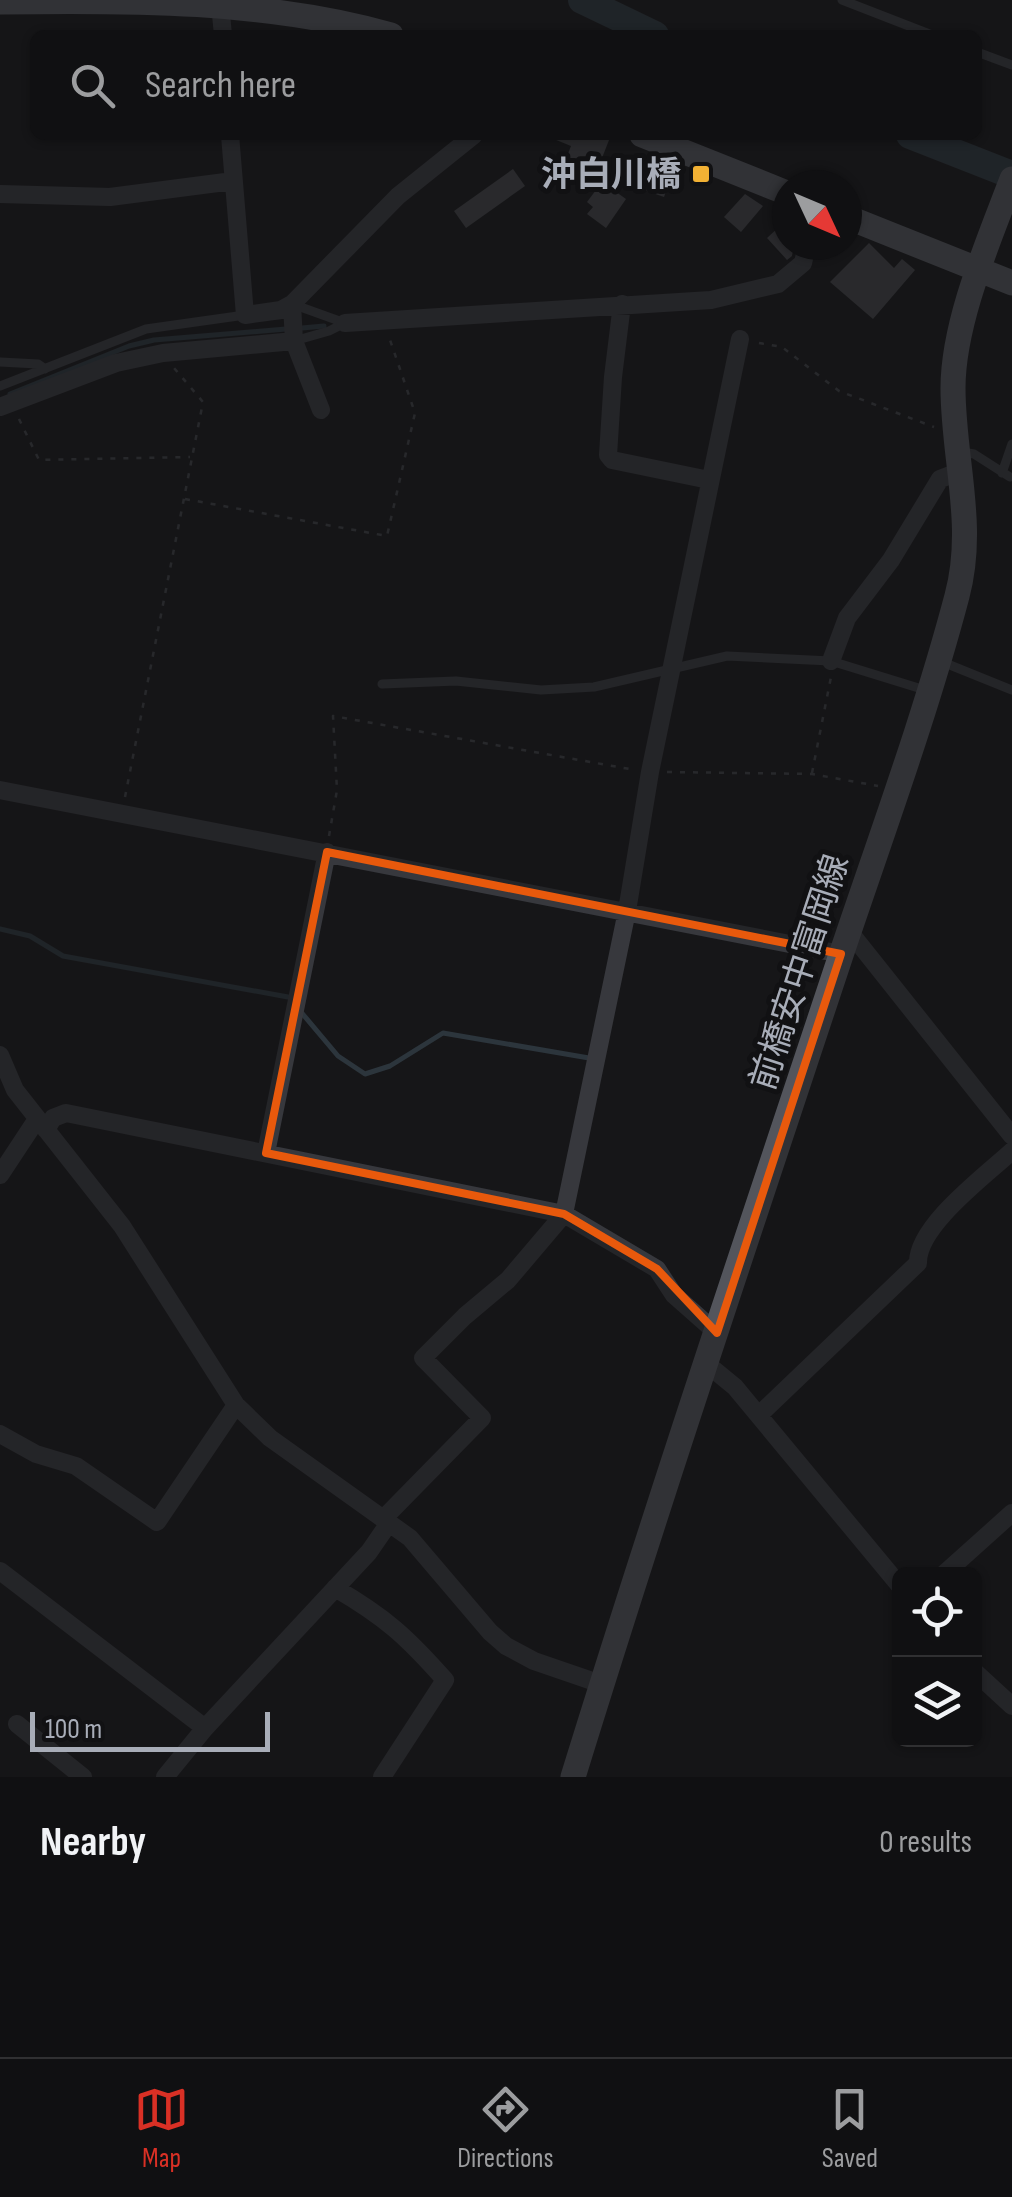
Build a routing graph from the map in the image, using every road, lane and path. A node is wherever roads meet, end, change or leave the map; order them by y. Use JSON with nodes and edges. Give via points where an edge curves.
{"nodes":[{"id":1,"x":842,"y":0,"type":"edge"},
{"id":2,"x":166,"y":1,"type":"edge"},
{"id":3,"x":0,"y":2,"type":"edge"},
{"id":4,"x":220,"y":4,"type":"junction"},
{"id":5,"x":222,"y":30,"type":"edge"},
{"id":6,"x":373,"y":30,"type":"edge"},
{"id":7,"x":919,"y":30,"type":"edge"},
{"id":8,"x":982,"y":54,"type":"edge"},
{"id":9,"x":1012,"y":65,"type":"edge"},
{"id":10,"x":230,"y":140,"type":"edge"},
{"id":11,"x":468,"y":140,"type":"edge"},
{"id":12,"x":654,"y":140,"type":"edge"},
{"id":13,"x":1012,"y":178,"type":"edge"},
{"id":14,"x":233,"y":182,"type":"junction"},
{"id":15,"x":772,"y":187,"type":"edge"},
{"id":16,"x":0,"y":194,"type":"edge"},
{"id":17,"x":862,"y":221,"type":"edge"},
{"id":18,"x":803,"y":260,"type":"edge"},
{"id":19,"x":981,"y":262,"type":"junction"},
{"id":20,"x":1012,"y":284,"type":"edge"},
{"id":21,"x":292,"y":304,"type":"junction"},
{"id":22,"x":622,"y":304,"type":"junction"},
{"id":23,"x":245,"y":316,"type":"junction"},
{"id":24,"x":384,"y":320,"type":"junction"},
{"id":25,"x":345,"y":323,"type":"junction"},
{"id":26,"x":740,"y":339,"type":"joint"},
{"id":27,"x":294,"y":341,"type":"junction"},
{"id":28,"x":163,"y":353,"type":"junction"},
{"id":29,"x":0,"y":362,"type":"edge"},
{"id":30,"x":45,"y":368,"type":"junction"},
{"id":31,"x":0,"y":386,"type":"edge"},
{"id":32,"x":6,"y":405,"type":"edge"},
{"id":33,"x":321,"y":410,"type":"dead end"},
{"id":34,"x":945,"y":430,"type":"dead end"},
{"id":35,"x":1012,"y":444,"type":"edge"},
{"id":36,"x":192,"y":458,"type":"junction"},
{"id":37,"x":960,"y":462,"type":"junction"},
{"id":38,"x":1006,"y":475,"type":"edge"},
{"id":39,"x":709,"y":480,"type":"junction"},
{"id":40,"x":183,"y":499,"type":"junction"},
{"id":41,"x":937,"y":660,"type":"junction"},
{"id":42,"x":832,"y":661,"type":"junction"},
{"id":43,"x":673,"y":670,"type":"junction"},
{"id":44,"x":382,"y":684,"type":"dead end"},
{"id":45,"x":928,"y":690,"type":"junction"},
{"id":46,"x":1012,"y":690,"type":"edge"},
{"id":47,"x":650,"y":772,"type":"junction"},
{"id":48,"x":812,"y":774,"type":"junction"},
{"id":49,"x":0,"y":790,"type":"edge"},
{"id":50,"x":897,"y":790,"type":"junction"},
{"id":51,"x":122,"y":813,"type":"junction"},
{"id":52,"x":326,"y":852,"type":"junction"},
{"id":53,"x":627,"y":910,"type":"junction"},
{"id":54,"x":845,"y":943,"type":"junction"},
{"id":55,"x":0,"y":1055,"type":"edge"},
{"id":56,"x":42,"y":1124,"type":"junction"},
{"id":57,"x":1012,"y":1136,"type":"edge"},
{"id":58,"x":1012,"y":1151,"type":"edge"},
{"id":59,"x":266,"y":1153,"type":"junction"},
{"id":60,"x":0,"y":1175,"type":"edge"},
{"id":61,"x":564,"y":1214,"type":"junction"},
{"id":62,"x":717,"y":1334,"type":"junction"},
{"id":63,"x":708,"y":1364,"type":"junction"},
{"id":64,"x":236,"y":1405,"type":"junction"},
{"id":65,"x":759,"y":1415,"type":"junction"},
{"id":66,"x":0,"y":1434,"type":"edge"},
{"id":67,"x":1012,"y":1513,"type":"edge"},
{"id":68,"x":386,"y":1521,"type":"junction"},
{"id":69,"x":952,"y":1567,"type":"edge"},
{"id":70,"x":0,"y":1571,"type":"edge"},
{"id":71,"x":892,"y":1576,"type":"edge"},
{"id":72,"x":335,"y":1588,"type":"junction"},
{"id":73,"x":982,"y":1678,"type":"edge"},
{"id":74,"x":602,"y":1684,"type":"junction"},
{"id":75,"x":1012,"y":1706,"type":"edge"},
{"id":76,"x":17,"y":1724,"type":"dead end"},
{"id":77,"x":205,"y":1728,"type":"junction"},
{"id":78,"x":83,"y":1777,"type":"edge"},
{"id":79,"x":165,"y":1777,"type":"edge"},
{"id":80,"x":382,"y":1777,"type":"edge"},
{"id":81,"x":573,"y":1777,"type":"edge"}],
"edges":[{"from":1,"to":7,"type":"lane"},
{"from":2,"to":3,"type":"main road"},
{"from":2,"to":4,"type":"main road"},
{"from":4,"to":5,"type":"street"},
{"from":4,"to":6,"type":"main road","via":[[314,14]]},
{"from":8,"to":9,"type":"lane"},
{"from":10,"to":14,"type":"street"},
{"from":11,"to":21,"type":"street","via":[[398,196]]},
{"from":12,"to":15,"type":"main road"},
{"from":13,"to":19,"type":"main road","name":"前橋安中富岡線"},
{"from":14,"to":16,"type":"street","via":[[110,197]]},
{"from":14,"to":23,"type":"street"},
{"from":17,"to":19,"type":"main road"},
{"from":18,"to":22,"type":"street","via":[[778,284],[711,300]]},
{"from":19,"to":20,"type":"main road"},
{"from":19,"to":37,"type":"main road","name":"前橋安中富岡線","via":[[955,356]]},
{"from":21,"to":23,"type":"street"},
{"from":21,"to":25,"type":"lane"},
{"from":21,"to":27,"type":"street"},
{"from":22,"to":24,"type":"street"},
{"from":22,"to":39,"type":"street","via":[[608,456]]},
{"from":23,"to":30,"type":"lane","via":[[119,336]]},
{"from":24,"to":25,"type":"street"},
{"from":24,"to":40,"type":"path","via":[[415,414],[387,536]]},
{"from":25,"to":27,"type":"lane"},
{"from":26,"to":34,"type":"path","via":[[782,347],[839,391]]},
{"from":26,"to":39,"type":"street"},
{"from":27,"to":28,"type":"street"},
{"from":27,"to":33,"type":"street"},
{"from":28,"to":32,"type":"street","via":[[95,369]]},
{"from":28,"to":36,"type":"path","via":[[202,402]]},
{"from":29,"to":30,"type":"lane"},
{"from":30,"to":31,"type":"lane"},
{"from":32,"to":36,"type":"path","via":[[39,460]]},
{"from":35,"to":38,"type":"lane"},
{"from":36,"to":40,"type":"path"},
{"from":37,"to":38,"type":"lane","via":[[974,454]]},
{"from":37,"to":41,"type":"main road","name":"前橋安中富岡線","via":[[965,555]]},
{"from":37,"to":42,"type":"street","via":[[940,479],[847,618]]},
{"from":39,"to":43,"type":"street"},
{"from":40,"to":51,"type":"path"},
{"from":41,"to":45,"type":"main road","name":"前橋安中富岡線"},
{"from":41,"to":46,"type":"lane"},
{"from":42,"to":43,"type":"lane","via":[[727,656]]},
{"from":42,"to":45,"type":"lane"},
{"from":42,"to":48,"type":"path"},
{"from":43,"to":44,"type":"lane","via":[[541,690],[456,681]]},
{"from":43,"to":47,"type":"street"},
{"from":45,"to":50,"type":"main road","name":"前橋安中富岡線"},
{"from":47,"to":48,"type":"path"},
{"from":47,"to":52,"type":"path","via":[[333,716],[337,790]]},
{"from":47,"to":53,"type":"street"},
{"from":48,"to":50,"type":"path"},
{"from":49,"to":51,"type":"street"},
{"from":50,"to":54,"type":"main road","name":"前橋安中富岡線"},
{"from":51,"to":52,"type":"street"},
{"from":52,"to":53,"type":"street"},
{"from":52,"to":59,"type":"street"},
{"from":53,"to":54,"type":"street"},
{"from":53,"to":61,"type":"street"},
{"from":54,"to":57,"type":"street"},
{"from":54,"to":62,"type":"main road","name":"前橋安中富岡線"},
{"from":55,"to":56,"type":"street","via":[[15,1090]]},
{"from":56,"to":59,"type":"street","via":[[66,1113]]},
{"from":56,"to":60,"type":"street"},
{"from":56,"to":64,"type":"street","via":[[122,1226]]},
{"from":58,"to":65,"type":"street","via":[[955,1203],[918,1250],[918,1263]]},
{"from":59,"to":61,"type":"street"},
{"from":61,"to":62,"type":"street","via":[[657,1269],[674,1295]]},
{"from":61,"to":68,"type":"street","via":[[508,1280],[423,1358],[482,1418]]},
{"from":62,"to":63,"type":"main road","name":"前橋安中富岡線"},
{"from":63,"to":65,"type":"street"},
{"from":63,"to":74,"type":"main road","name":"前橋安中富岡線"},
{"from":64,"to":66,"type":"street","via":[[157,1522],[76,1466]]},
{"from":64,"to":68,"type":"street","via":[[270,1438]]},
{"from":65,"to":71,"type":"street"},
{"from":67,"to":69,"type":"street"},
{"from":68,"to":72,"type":"street","via":[[369,1552]]},
{"from":68,"to":74,"type":"street","via":[[410,1538],[506,1646]]},
{"from":70,"to":77,"type":"street"},
{"from":72,"to":77,"type":"street"},
{"from":72,"to":80,"type":"street","via":[[402,1632],[445,1680]]},
{"from":73,"to":75,"type":"street"},
{"from":74,"to":81,"type":"main road","name":"前橋安中富岡線"},
{"from":76,"to":78,"type":"street"},
{"from":77,"to":79,"type":"street"}]}
